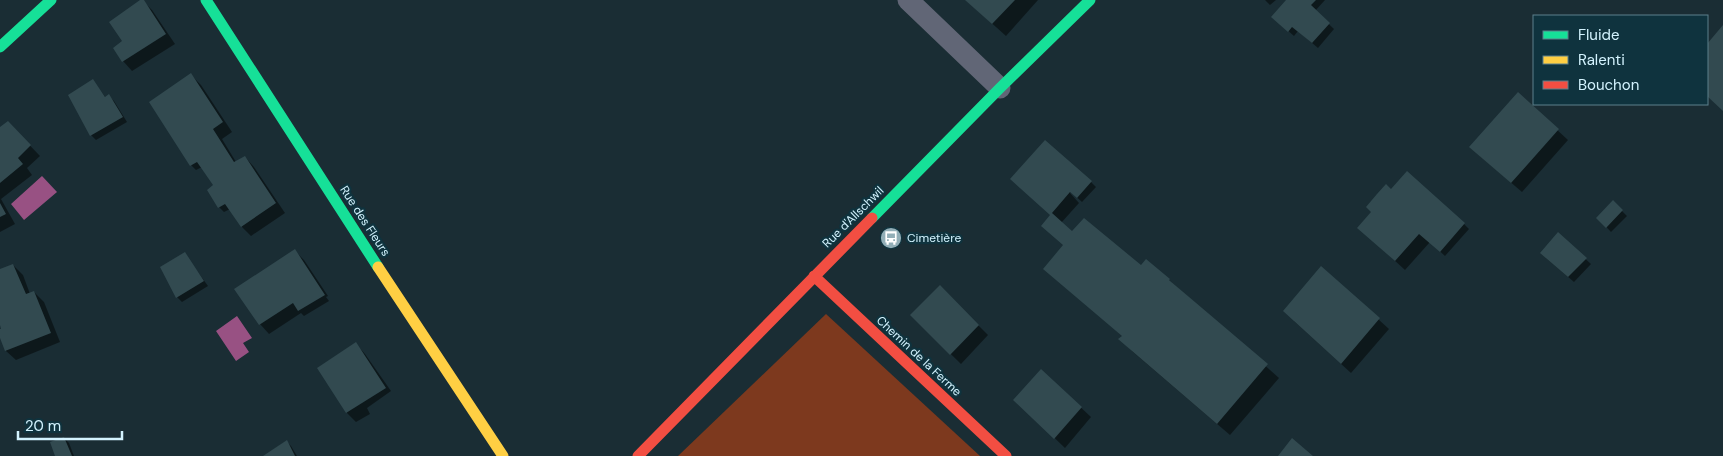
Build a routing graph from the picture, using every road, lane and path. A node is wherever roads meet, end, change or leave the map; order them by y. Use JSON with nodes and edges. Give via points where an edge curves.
{"nodes":[{"id":1,"x":51,"y":0,"type":"edge"},
{"id":2,"x":206,"y":0,"type":"edge"},
{"id":3,"x":908,"y":0,"type":"edge"},
{"id":4,"x":1090,"y":0,"type":"edge"},
{"id":5,"x":0,"y":47,"type":"edge"},
{"id":6,"x":1000,"y":88,"type":"junction"},
{"id":7,"x":814,"y":276,"type":"junction"},
{"id":8,"x":503,"y":456,"type":"edge"},
{"id":9,"x":638,"y":456,"type":"edge"},
{"id":10,"x":1006,"y":456,"type":"edge"}],
"edges":[{"from":1,"to":5,"type":"street"},
{"from":2,"to":8,"type":"street","name":"Rue des Fleurs"},
{"from":3,"to":6,"type":"lane"},
{"from":4,"to":6,"type":"street","name":"Rue d'Allschwil"},
{"from":6,"to":7,"type":"street","name":"Rue d'Allschwil"},
{"from":7,"to":9,"type":"street","name":"Rue d'Allschwil"},
{"from":7,"to":10,"type":"street","name":"Chemin de la Ferme"}]}
